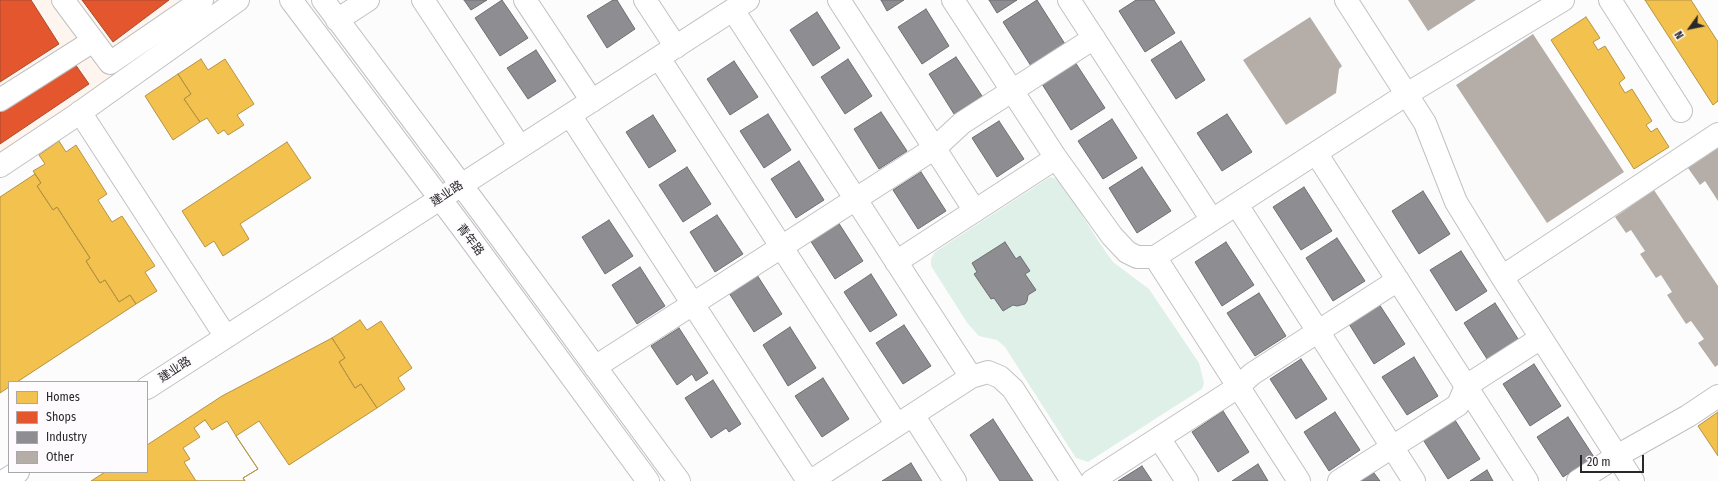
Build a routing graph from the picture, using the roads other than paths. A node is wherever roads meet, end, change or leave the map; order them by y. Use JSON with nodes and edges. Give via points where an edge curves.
{"nodes":[{"id":1,"x":63,"y":0,"type":"edge"},
{"id":2,"x":202,"y":0,"type":"edge"},
{"id":3,"x":238,"y":0,"type":"edge"},
{"id":4,"x":291,"y":0,"type":"edge"},
{"id":5,"x":323,"y":0,"type":"edge"},
{"id":6,"x":368,"y":0,"type":"edge"},
{"id":7,"x":423,"y":0,"type":"edge"},
{"id":8,"x":525,"y":0,"type":"edge"},
{"id":9,"x":645,"y":0,"type":"edge"},
{"id":10,"x":839,"y":0,"type":"edge"},
{"id":11,"x":953,"y":0,"type":"edge"},
{"id":12,"x":1070,"y":0,"type":"edge"},
{"id":13,"x":1346,"y":0,"type":"edge"},
{"id":14,"x":1563,"y":0,"type":"edge"},
{"id":15,"x":1610,"y":0,"type":"edge"},
{"id":16,"x":740,"y":5,"type":"edge"},
{"id":17,"x":338,"y":20,"type":"junction"},
{"id":18,"x":1094,"y":38,"type":"junction"},
{"id":19,"x":93,"y":41,"type":"junction"},
{"id":20,"x":667,"y":53,"type":"junction"},
{"id":21,"x":1012,"y":91,"type":"junction"},
{"id":22,"x":1407,"y":94,"type":"junction"},
{"id":23,"x":0,"y":100,"type":"edge"},
{"id":24,"x":592,"y":101,"type":"junction"},
{"id":25,"x":1681,"y":111,"type":"dead end"},
{"id":26,"x":80,"y":112,"type":"junction"},
{"id":27,"x":570,"y":115,"type":"junction"},
{"id":28,"x":1718,"y":134,"type":"edge"},
{"id":29,"x":520,"y":147,"type":"junction"},
{"id":30,"x":934,"y":148,"type":"junction"},
{"id":31,"x":1316,"y":153,"type":"junction"},
{"id":32,"x":1056,"y":158,"type":"junction"},
{"id":33,"x":0,"y":166,"type":"edge"},
{"id":34,"x":461,"y":184,"type":"junction"},
{"id":35,"x":440,"y":198,"type":"junction"},
{"id":36,"x":855,"y":199,"type":"junction"},
{"id":37,"x":1236,"y":205,"type":"junction"},
{"id":38,"x":975,"y":211,"type":"junction"},
{"id":39,"x":1212,"y":220,"type":"junction"},
{"id":40,"x":781,"y":246,"type":"junction"},
{"id":41,"x":1155,"y":257,"type":"junction"},
{"id":42,"x":896,"y":262,"type":"junction"},
{"id":43,"x":1502,"y":277,"type":"junction"},
{"id":44,"x":1398,"y":280,"type":"junction"},
{"id":45,"x":693,"y":304,"type":"junction"},
{"id":46,"x":1318,"y":331,"type":"junction"},
{"id":47,"x":226,"y":337,"type":"junction"},
{"id":48,"x":1541,"y":338,"type":"junction"},
{"id":49,"x":595,"y":367,"type":"junction"},
{"id":50,"x":971,"y":377,"type":"junction"},
{"id":51,"x":1466,"y":386,"type":"junction"},
{"id":52,"x":148,"y":387,"type":"edge"},
{"id":53,"x":1238,"y":387,"type":"junction"},
{"id":54,"x":1718,"y":396,"type":"edge"},
{"id":55,"x":905,"y":420,"type":"junction"},
{"id":56,"x":1159,"y":438,"type":"junction"},
{"id":57,"x":1392,"y":447,"type":"junction"},
{"id":58,"x":1617,"y":456,"type":"junction"},
{"id":59,"x":16,"y":473,"type":"edge"},
{"id":60,"x":835,"y":475,"type":"edge"},
{"id":61,"x":4,"y":481,"type":"edge"},
{"id":62,"x":648,"y":481,"type":"edge"},
{"id":63,"x":679,"y":481,"type":"edge"},
{"id":64,"x":808,"y":481,"type":"edge"},
{"id":65,"x":812,"y":481,"type":"edge"},
{"id":66,"x":955,"y":481,"type":"edge"},
{"id":67,"x":1072,"y":481,"type":"edge"},
{"id":68,"x":1092,"y":481,"type":"edge"},
{"id":69,"x":1187,"y":481,"type":"edge"},
{"id":70,"x":1299,"y":481,"type":"edge"},
{"id":71,"x":1340,"y":481,"type":"edge"},
{"id":72,"x":1414,"y":481,"type":"edge"},
{"id":73,"x":1527,"y":481,"type":"edge"},
{"id":74,"x":1578,"y":481,"type":"edge"},
{"id":75,"x":1633,"y":481,"type":"edge"}],
"edges":[{"from":1,"to":19,"type":"street"},
{"from":2,"to":19,"type":"street","via":[[110,63]]},
{"from":3,"to":26,"type":"street"},
{"from":4,"to":35,"type":"street","name":"青年路"},
{"from":5,"to":17,"type":"street"},
{"from":6,"to":17,"type":"street"},
{"from":7,"to":29,"type":"street"},
{"from":8,"to":24,"type":"street"},
{"from":9,"to":20,"type":"street"},
{"from":10,"to":30,"type":"street"},
{"from":11,"to":21,"type":"street"},
{"from":12,"to":18,"type":"street"},
{"from":13,"to":22,"type":"street"},
{"from":14,"to":22,"type":"street"},
{"from":15,"to":25,"type":"street"},
{"from":16,"to":20,"type":"street","name":"建业路"},
{"from":16,"to":36,"type":"street"},
{"from":17,"to":34,"type":"street"},
{"from":18,"to":21,"type":"street"},
{"from":18,"to":39,"type":"street"},
{"from":19,"to":23,"type":"street"},
{"from":20,"to":24,"type":"street","name":"建业路"},
{"from":20,"to":40,"type":"street"},
{"from":21,"to":30,"type":"street","via":[[962,123]]},
{"from":21,"to":32,"type":"street"},
{"from":22,"to":31,"type":"street"},
{"from":22,"to":43,"type":"street","via":[[1425,123],[1456,202]]},
{"from":24,"to":27,"type":"street","name":"建业路"},
{"from":26,"to":33,"type":"street"},
{"from":26,"to":47,"type":"street"},
{"from":27,"to":29,"type":"street","name":"建业路"},
{"from":27,"to":45,"type":"street"},
{"from":28,"to":43,"type":"street"},
{"from":29,"to":34,"type":"street","name":"建业路"},
{"from":30,"to":36,"type":"street"},
{"from":30,"to":38,"type":"street"},
{"from":31,"to":37,"type":"street"},
{"from":31,"to":44,"type":"street"},
{"from":32,"to":38,"type":"street"},
{"from":32,"to":41,"type":"street","via":[[1112,236],[1127,252],[1137,257]]},
{"from":34,"to":35,"type":"street","name":"建业路"},
{"from":34,"to":49,"type":"street"},
{"from":35,"to":47,"type":"street","name":"建业路"},
{"from":35,"to":62,"type":"street","name":"青年路"},
{"from":36,"to":40,"type":"street"},
{"from":36,"to":42,"type":"street"},
{"from":37,"to":39,"type":"street"},
{"from":37,"to":46,"type":"street"},
{"from":38,"to":42,"type":"street"},
{"from":39,"to":41,"type":"street"},
{"from":40,"to":45,"type":"street"},
{"from":40,"to":55,"type":"street"},
{"from":41,"to":53,"type":"street"},
{"from":42,"to":50,"type":"street"},
{"from":43,"to":48,"type":"street"},
{"from":44,"to":46,"type":"street"},
{"from":44,"to":51,"type":"street"},
{"from":45,"to":49,"type":"street"},
{"from":45,"to":64,"type":"street"},
{"from":46,"to":53,"type":"street","via":[[1252,374]]},
{"from":46,"to":57,"type":"street"},
{"from":47,"to":52,"type":"street","name":"建业路"},
{"from":48,"to":51,"type":"street"},
{"from":48,"to":58,"type":"street"},
{"from":49,"to":63,"type":"street"},
{"from":50,"to":55,"type":"street"},
{"from":50,"to":67,"type":"street","via":[[988,372],[1000,377],[1013,389]]},
{"from":51,"to":57,"type":"street","via":[[1458,405]]},
{"from":51,"to":73,"type":"street"},
{"from":53,"to":56,"type":"street"},
{"from":53,"to":70,"type":"street"},
{"from":54,"to":58,"type":"street"},
{"from":55,"to":60,"type":"street"},
{"from":55,"to":66,"type":"street"},
{"from":56,"to":68,"type":"street"},
{"from":56,"to":69,"type":"street"},
{"from":57,"to":71,"type":"street"},
{"from":57,"to":72,"type":"street"},
{"from":58,"to":74,"type":"street"},
{"from":58,"to":75,"type":"street"},
{"from":59,"to":61,"type":"street"},
{"from":60,"to":65,"type":"street"}]}
